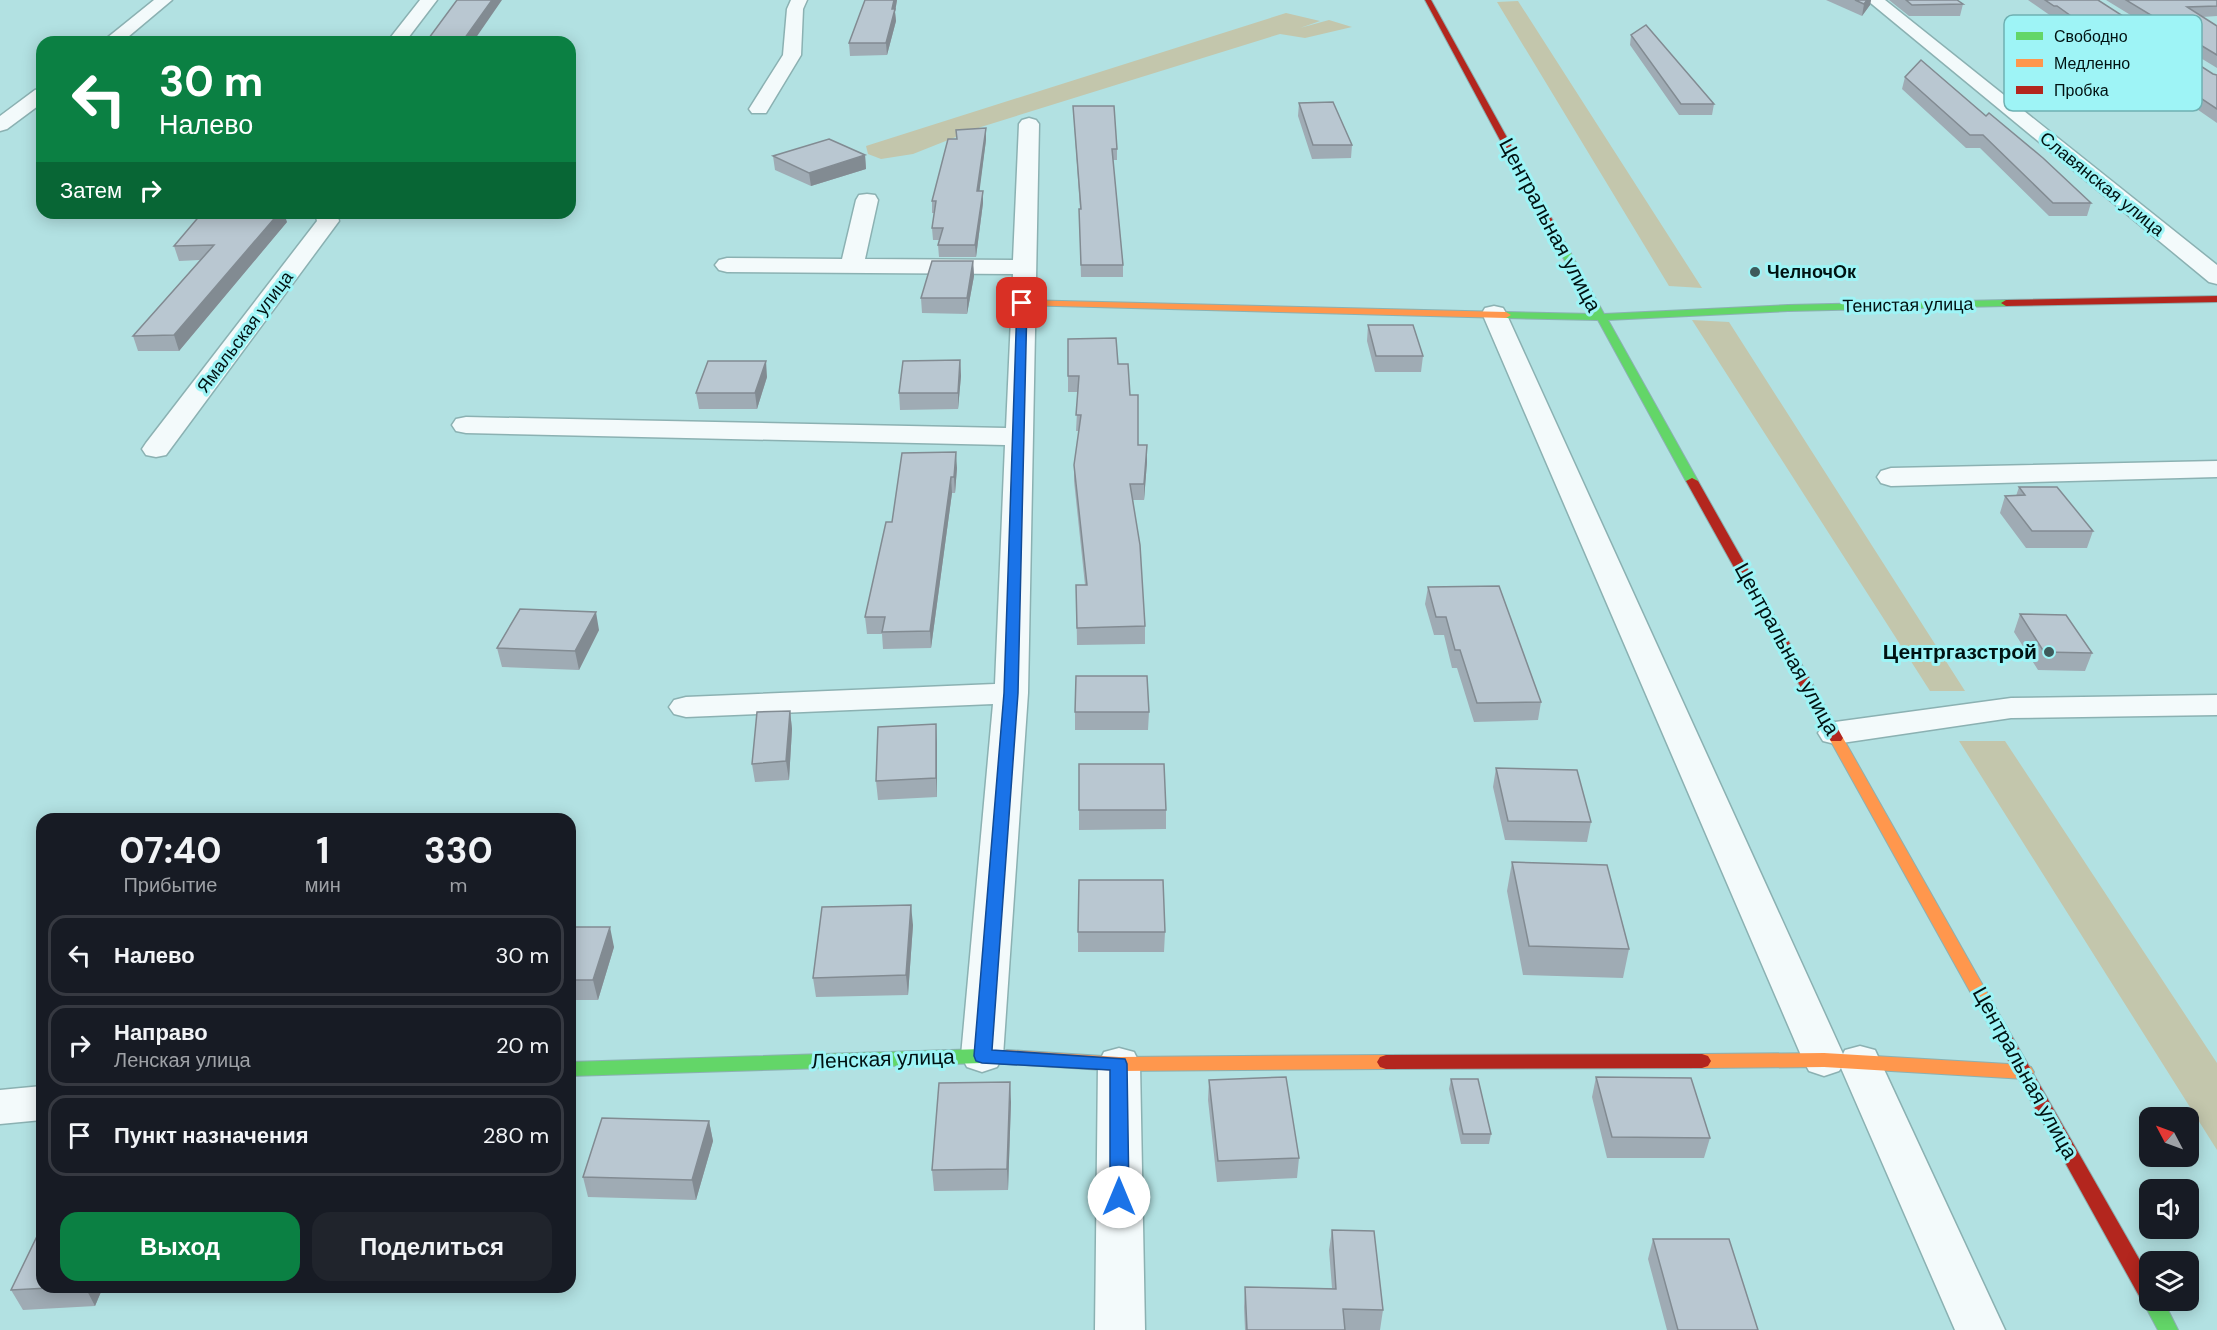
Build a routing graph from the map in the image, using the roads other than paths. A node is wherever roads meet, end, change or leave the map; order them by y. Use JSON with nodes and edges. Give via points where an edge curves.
{"nodes":[{"id":1,"x":164,"y":0,"type":"edge"},
{"id":2,"x":429,"y":0,"type":"edge"},
{"id":3,"x":799,"y":0,"type":"edge"},
{"id":4,"x":1428,"y":0,"type":"edge"},
{"id":5,"x":1875,"y":0,"type":"edge"},
{"id":6,"x":119,"y":36,"type":"edge"},
{"id":7,"x":401,"y":36,"type":"edge"},
{"id":8,"x":36,"y":98,"type":"edge"},
{"id":9,"x":2004,"y":104,"type":"edge"},
{"id":10,"x":759,"y":109,"type":"dead end"},
{"id":11,"x":2012,"y":111,"type":"edge"},
{"id":12,"x":1029,"y":124,"type":"dead end"},
{"id":13,"x":0,"y":125,"type":"edge"},
{"id":14,"x":867,"y":200,"type":"dead end"},
{"id":15,"x":328,"y":219,"type":"edge"},
{"id":16,"x":852,"y":264,"type":"junction"},
{"id":17,"x":727,"y":265,"type":"dead end"},
{"id":18,"x":1024,"y":267,"type":"junction"},
{"id":19,"x":2217,"y":277,"type":"edge"},
{"id":20,"x":2217,"y":299,"type":"edge"},
{"id":21,"x":1022,"y":303,"type":"junction"},
{"id":22,"x":1494,"y":312,"type":"junction"},
{"id":23,"x":1600,"y":316,"type":"junction"},
{"id":24,"x":466,"y":425,"type":"dead end"},
{"id":25,"x":1019,"y":437,"type":"junction"},
{"id":26,"x":156,"y":449,"type":"dead end"},
{"id":27,"x":2217,"y":469,"type":"edge"},
{"id":28,"x":1891,"y":477,"type":"dead end"},
{"id":29,"x":1011,"y":693,"type":"junction"},
{"id":30,"x":2217,"y":705,"type":"edge"},
{"id":31,"x":686,"y":707,"type":"dead end"},
{"id":32,"x":1835,"y":734,"type":"junction"},
{"id":33,"x":982,"y":1056,"type":"junction"},
{"id":34,"x":1842,"y":1061,"type":"junction"},
{"id":35,"x":1119,"y":1064,"type":"junction"},
{"id":36,"x":576,"y":1069,"type":"edge"},
{"id":37,"x":2025,"y":1072,"type":"junction"},
{"id":38,"x":36,"y":1103,"type":"edge"},
{"id":39,"x":0,"y":1107,"type":"edge"},
{"id":40,"x":2139,"y":1277,"type":"edge"},
{"id":41,"x":2158,"y":1311,"type":"edge"},
{"id":42,"x":1120,"y":1330,"type":"edge"},
{"id":43,"x":1980,"y":1330,"type":"edge"},
{"id":44,"x":2168,"y":1330,"type":"edge"}],
"edges":[{"from":1,"to":6,"type":"street"},
{"from":2,"to":7,"type":"street"},
{"from":3,"to":10,"type":"street","via":[[792,55]]},
{"from":4,"to":23,"type":"main road","name":"Центральная улица"},
{"from":5,"to":9,"type":"street","name":"Славянская улица"},
{"from":8,"to":13,"type":"street"},
{"from":11,"to":19,"type":"street","name":"Славянская улица"},
{"from":12,"to":18,"type":"street","name":"Ленская улица"},
{"from":14,"to":16,"type":"street"},
{"from":15,"to":26,"type":"street","name":"Ямальская улица"},
{"from":16,"to":17,"type":"street"},
{"from":16,"to":18,"type":"street"},
{"from":18,"to":21,"type":"street","name":"Ленская улица"},
{"from":20,"to":23,"type":"main road","name":"Тенистая улица"},
{"from":21,"to":22,"type":"main road","name":"Тенистая улица"},
{"from":21,"to":25,"type":"street","name":"Ленская улица"},
{"from":22,"to":23,"type":"main road","name":"Тенистая улица"},
{"from":22,"to":34,"type":"street"},
{"from":23,"to":32,"type":"main road","name":"Центральная улица"},
{"from":24,"to":25,"type":"street"},
{"from":25,"to":29,"type":"street","name":"Ленская улица"},
{"from":27,"to":28,"type":"street"},
{"from":29,"to":31,"type":"street"},
{"from":29,"to":33,"type":"street","name":"Ленская улица"},
{"from":30,"to":32,"type":"street","via":[[2011,708]]},
{"from":32,"to":37,"type":"main road","name":"Центральная улица"},
{"from":33,"to":35,"type":"main road"},
{"from":33,"to":36,"type":"main road","name":"Ленская улица"},
{"from":34,"to":35,"type":"main road"},
{"from":34,"to":37,"type":"main road"},
{"from":34,"to":43,"type":"street"},
{"from":35,"to":42,"type":"street"},
{"from":37,"to":40,"type":"main road","name":"Центральная улица"},
{"from":38,"to":39,"type":"street"},
{"from":41,"to":44,"type":"main road"}]}
